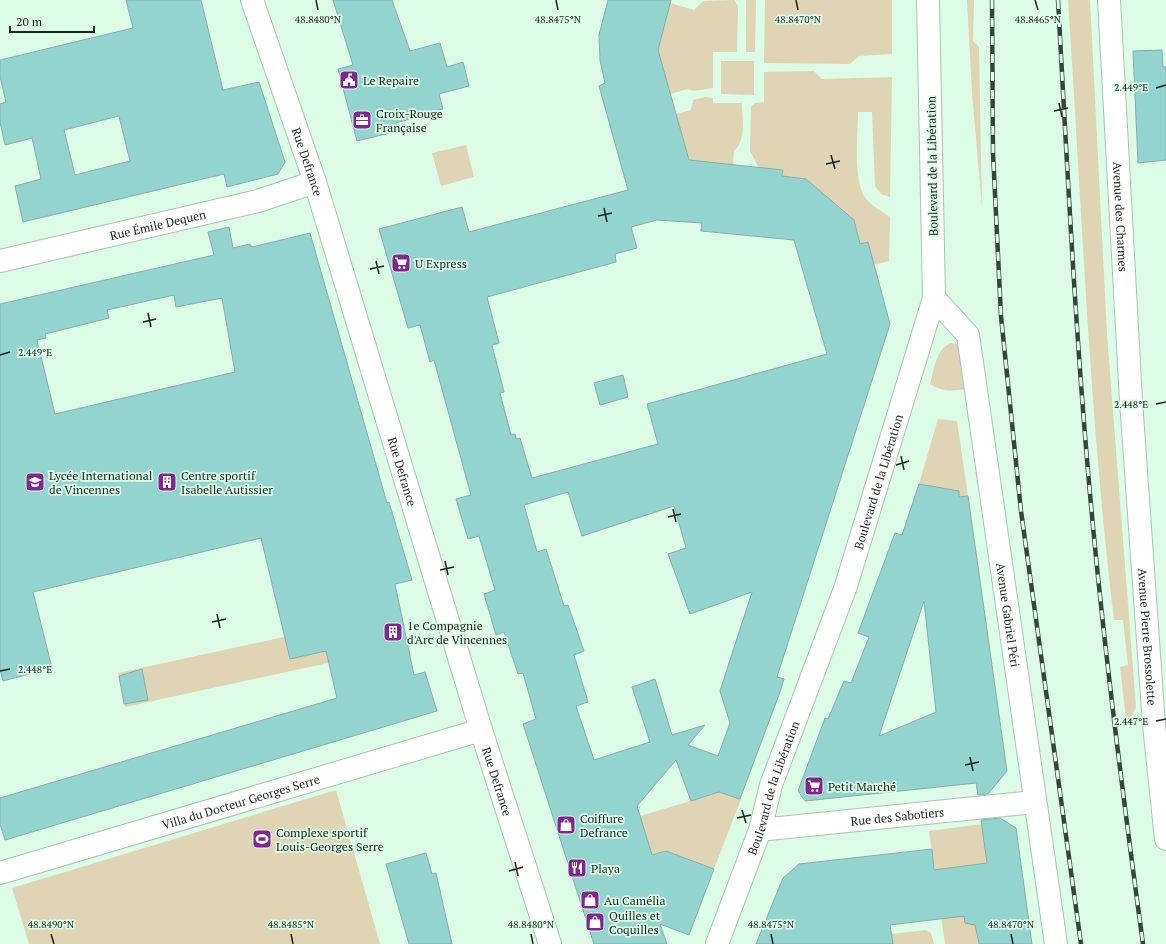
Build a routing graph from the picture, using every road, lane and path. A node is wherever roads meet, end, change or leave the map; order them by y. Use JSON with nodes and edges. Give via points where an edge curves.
{"nodes":[{"id":1,"x":252,"y":0,"type":"edge"},
{"id":2,"x":928,"y":0,"type":"edge"},
{"id":3,"x":1109,"y":0,"type":"edge"},
{"id":4,"x":315,"y":182,"type":"junction"},
{"id":5,"x":0,"y":261,"type":"edge"},
{"id":6,"x":934,"y":298,"type":"junction"},
{"id":7,"x":1134,"y":433,"type":"joint"},
{"id":8,"x":481,"y":730,"type":"junction"},
{"id":9,"x":1162,"y":784,"type":"edge"},
{"id":10,"x":1034,"y":802,"type":"junction"},
{"id":11,"x":760,"y":830,"type":"junction"},
{"id":12,"x":1166,"y":839,"type":"edge"},
{"id":13,"x":0,"y":872,"type":"edge"},
{"id":14,"x":550,"y":944,"type":"edge"},
{"id":15,"x":717,"y":944,"type":"edge"},
{"id":16,"x":1056,"y":944,"type":"edge"}],
"edges":[{"from":1,"to":4,"type":"street","name":"Rue Defrance"},
{"from":2,"to":6,"type":"street","name":"Boulevard de la Libération"},
{"from":3,"to":7,"type":"street","name":"Avenue des Charmes","via":[[1125,316]]},
{"from":4,"to":5,"type":"street","name":"Rue Émile Dequen","via":[[258,201]]},
{"from":4,"to":8,"type":"street","name":"Rue Defrance"},
{"from":6,"to":10,"type":"street","name":"Avenue Gabriel Péri","via":[[968,335]]},
{"from":6,"to":11,"type":"street","name":"Boulevard de la Libération","via":[[846,586],[771,785]]},
{"from":7,"to":9,"type":"street","name":"Avenue Pierre Brossolette"},
{"from":8,"to":13,"type":"street","name":"Villa du Docteur Georges Serre"},
{"from":8,"to":14,"type":"street","name":"Rue Defrance"},
{"from":9,"to":12,"type":"street","name":"Avenue Pierre Brossolette"},
{"from":10,"to":11,"type":"street","name":"Rue des Sabotiers"},
{"from":10,"to":16,"type":"street","name":"Avenue Gabriel Péri"},
{"from":11,"to":15,"type":"street","name":"Boulevard de la Libération"}]}
